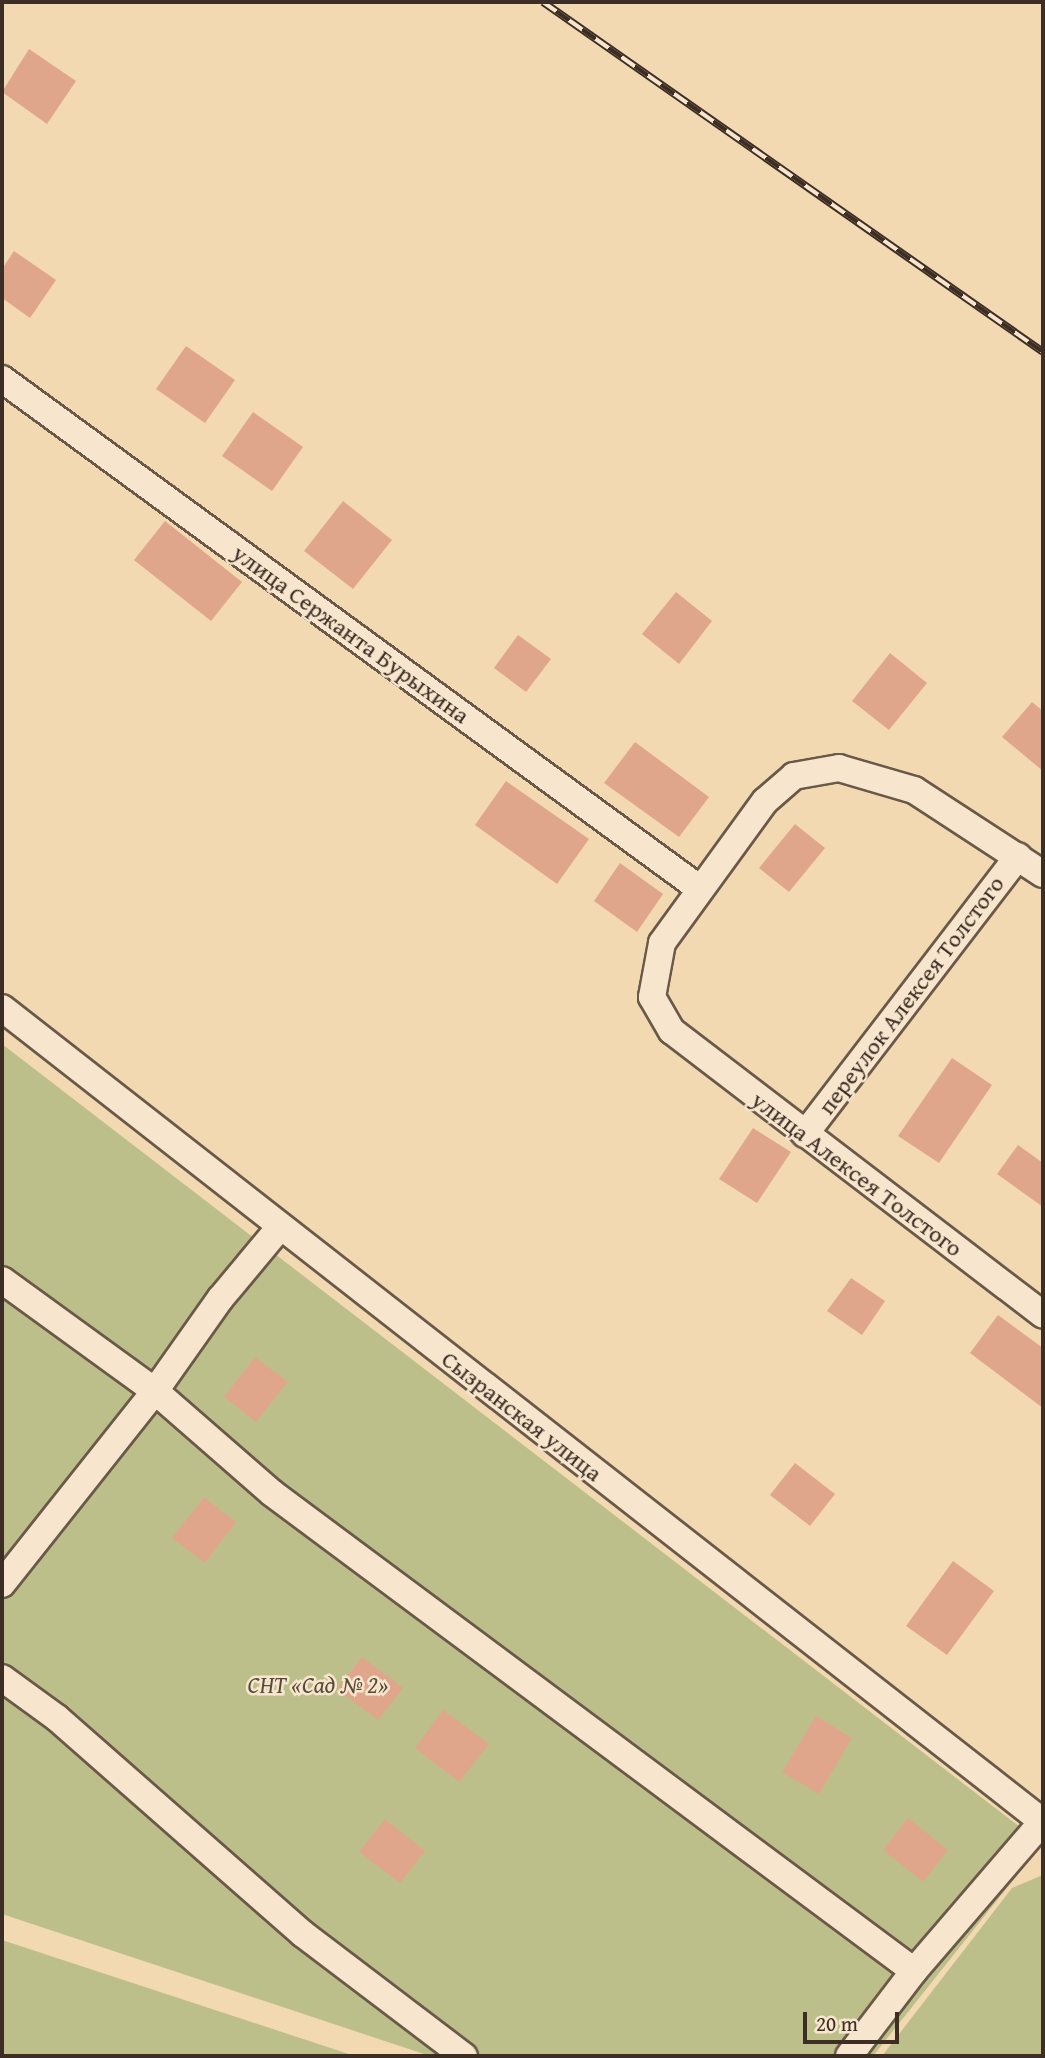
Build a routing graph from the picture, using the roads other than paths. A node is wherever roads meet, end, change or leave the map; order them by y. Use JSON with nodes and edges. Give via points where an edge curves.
{"nodes":[{"id":1,"x":2,"y":379,"type":"edge"},
{"id":2,"x":1018,"y":856,"type":"junction"},
{"id":3,"x":1043,"y":874,"type":"edge"},
{"id":4,"x":700,"y":889,"type":"junction"},
{"id":5,"x":2,"y":1008,"type":"edge"},
{"id":6,"x":805,"y":1134,"type":"junction"},
{"id":7,"x":280,"y":1227,"type":"junction"},
{"id":8,"x":2,"y":1280,"type":"edge"},
{"id":9,"x":1043,"y":1315,"type":"edge"},
{"id":10,"x":155,"y":1391,"type":"junction"},
{"id":11,"x":2,"y":1584,"type":"edge"},
{"id":12,"x":2,"y":1678,"type":"edge"},
{"id":13,"x":1043,"y":1822,"type":"edge"},
{"id":14,"x":914,"y":1971,"type":"junction"},
{"id":15,"x":464,"y":2056,"type":"edge"},
{"id":16,"x":849,"y":2056,"type":"edge"}],
"edges":[{"from":1,"to":4,"type":"street","name":"улица Сержанта Бурыхина"},
{"from":2,"to":3,"type":"street"},
{"from":2,"to":4,"type":"street","via":[[914,790],[839,768],[794,776],[765,801]]},
{"from":2,"to":6,"type":"street","name":"переулок Алексея Толстого"},
{"from":4,"to":6,"type":"street","name":"улица Алексея Толстого","via":[[662,943],[652,997],[672,1031]]},
{"from":5,"to":7,"type":"street","name":"Сызранская улица"},
{"from":6,"to":9,"type":"street","name":"улица Алексея Толстого"},
{"from":7,"to":10,"type":"street","via":[[220,1298]]},
{"from":7,"to":13,"type":"street","name":"Сызранская улица"},
{"from":8,"to":10,"type":"street"},
{"from":10,"to":11,"type":"street"},
{"from":10,"to":14,"type":"street","via":[[272,1493]]},
{"from":12,"to":15,"type":"street","via":[[57,1718],[303,1934]]},
{"from":13,"to":14,"type":"street"},
{"from":14,"to":16,"type":"street"}]}
